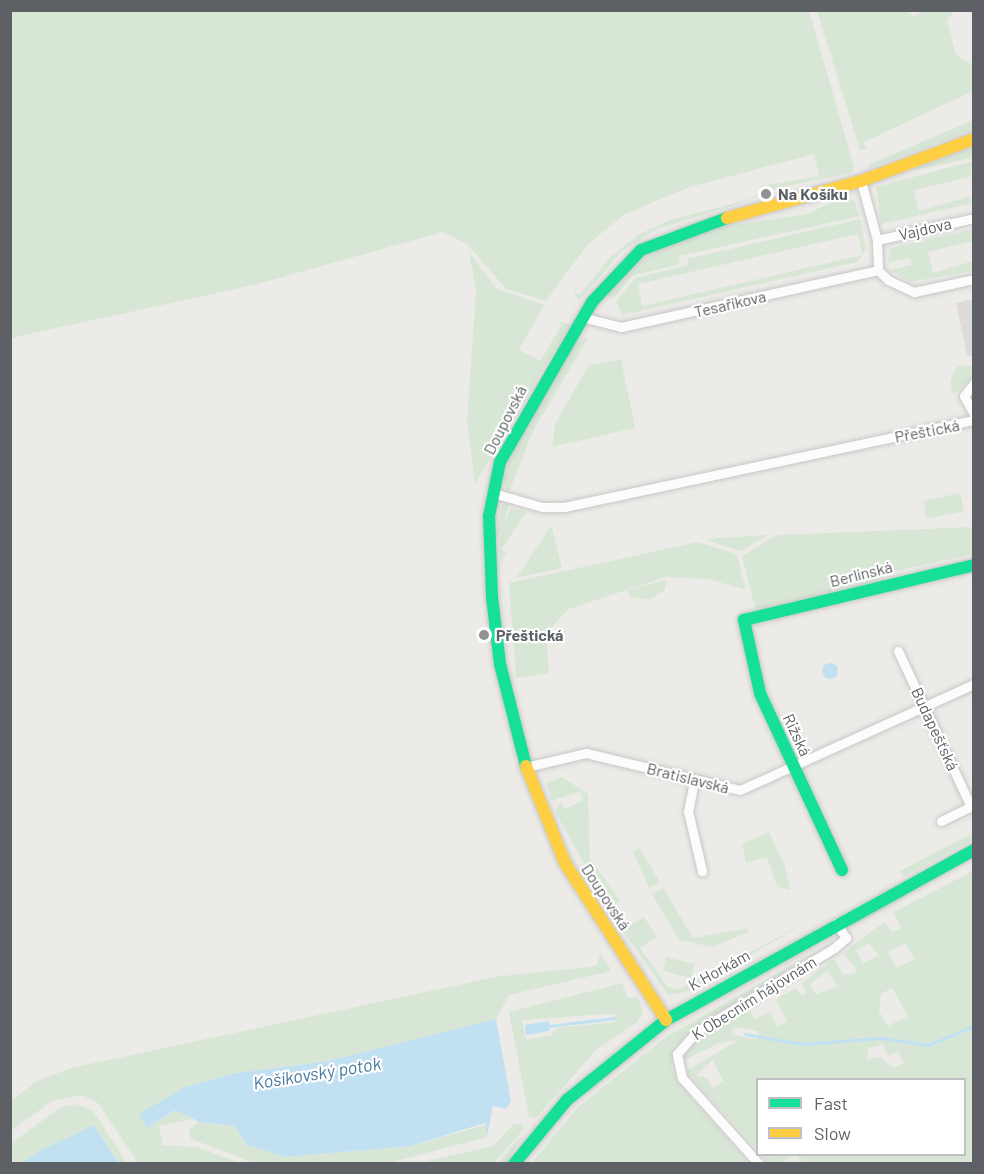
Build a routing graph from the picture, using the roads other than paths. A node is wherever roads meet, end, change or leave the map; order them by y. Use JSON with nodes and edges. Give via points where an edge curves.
{"nodes":[{"id":1,"x":974,"y":139,"type":"edge"},
{"id":2,"x":861,"y":181,"type":"junction"},
{"id":3,"x":974,"y":218,"type":"edge"},
{"id":4,"x":877,"y":240,"type":"junction"},
{"id":5,"x":878,"y":270,"type":"junction"},
{"id":6,"x":974,"y":279,"type":"edge"},
{"id":7,"x":582,"y":317,"type":"junction"},
{"id":8,"x":974,"y":382,"type":"edge"},
{"id":9,"x":974,"y":414,"type":"edge"},
{"id":10,"x":974,"y":420,"type":"edge"},
{"id":11,"x":493,"y":493,"type":"junction"},
{"id":12,"x":974,"y":565,"type":"edge"},
{"id":13,"x":756,"y":617,"type":"joint"},
{"id":14,"x":898,"y":651,"type":"dead end"},
{"id":15,"x":974,"y":684,"type":"edge"},
{"id":16,"x":924,"y":707,"type":"junction"},
{"id":17,"x":526,"y":767,"type":"junction"},
{"id":18,"x":794,"y":768,"type":"junction"},
{"id":19,"x":694,"y":782,"type":"junction"},
{"id":20,"x":972,"y":806,"type":"edge"},
{"id":21,"x":941,"y":821,"type":"dead end"},
{"id":22,"x":974,"y":850,"type":"edge"},
{"id":23,"x":842,"y":870,"type":"dead end"},
{"id":24,"x":702,"y":871,"type":"dead end"},
{"id":25,"x":836,"y":923,"type":"junction"},
{"id":26,"x":666,"y":1020,"type":"junction"},
{"id":27,"x":514,"y":1164,"type":"edge"},
{"id":28,"x":759,"y":1164,"type":"edge"}],
"edges":[{"from":1,"to":2,"type":"street","name":"Doupovská"},
{"from":2,"to":4,"type":"street"},
{"from":2,"to":7,"type":"street","name":"Doupovská","via":[[664,237],[622,265]]},
{"from":3,"to":4,"type":"street","name":"Vajdova"},
{"from":4,"to":5,"type":"street"},
{"from":5,"to":6,"type":"street","via":[[910,291]]},
{"from":5,"to":7,"type":"street","name":"Tesaříkova","via":[[621,327]]},
{"from":7,"to":11,"type":"street","name":"Doupovská","via":[[513,432]]},
{"from":8,"to":9,"type":"street","via":[[964,396]]},
{"from":10,"to":11,"type":"street","name":"Přeštická","via":[[564,507]]},
{"from":11,"to":17,"type":"street","name":"Doupovská","via":[[489,549],[497,649]]},
{"from":12,"to":13,"type":"street","name":"Berlínská"},
{"from":13,"to":18,"type":"street","name":"Rižská","via":[[744,620],[759,693]]},
{"from":14,"to":16,"type":"street","name":"Budapešťská"},
{"from":15,"to":16,"type":"street","name":"Bratislavská"},
{"from":16,"to":18,"type":"street","name":"Bratislavská"},
{"from":16,"to":20,"type":"street","name":"Budapešťská"},
{"from":17,"to":19,"type":"street","name":"Bratislavská","via":[[586,753]]},
{"from":17,"to":26,"type":"street","name":"Doupovská","via":[[565,863]]},
{"from":18,"to":19,"type":"street","name":"Bratislavská","via":[[740,790]]},
{"from":18,"to":23,"type":"street","name":"Rižská"},
{"from":19,"to":24,"type":"street","via":[[688,811]]},
{"from":20,"to":21,"type":"street","name":"Budapešťská"},
{"from":22,"to":25,"type":"street","name":"K Horkám"},
{"from":25,"to":26,"type":"street","name":"K Horkám"},
{"from":25,"to":28,"type":"street","name":"K Obecním hájovnám","via":[[846,938],[834,948],[696,1032],[677,1054],[682,1078]]},
{"from":26,"to":27,"type":"street","name":"K Horkám","via":[[567,1100]]}]}
